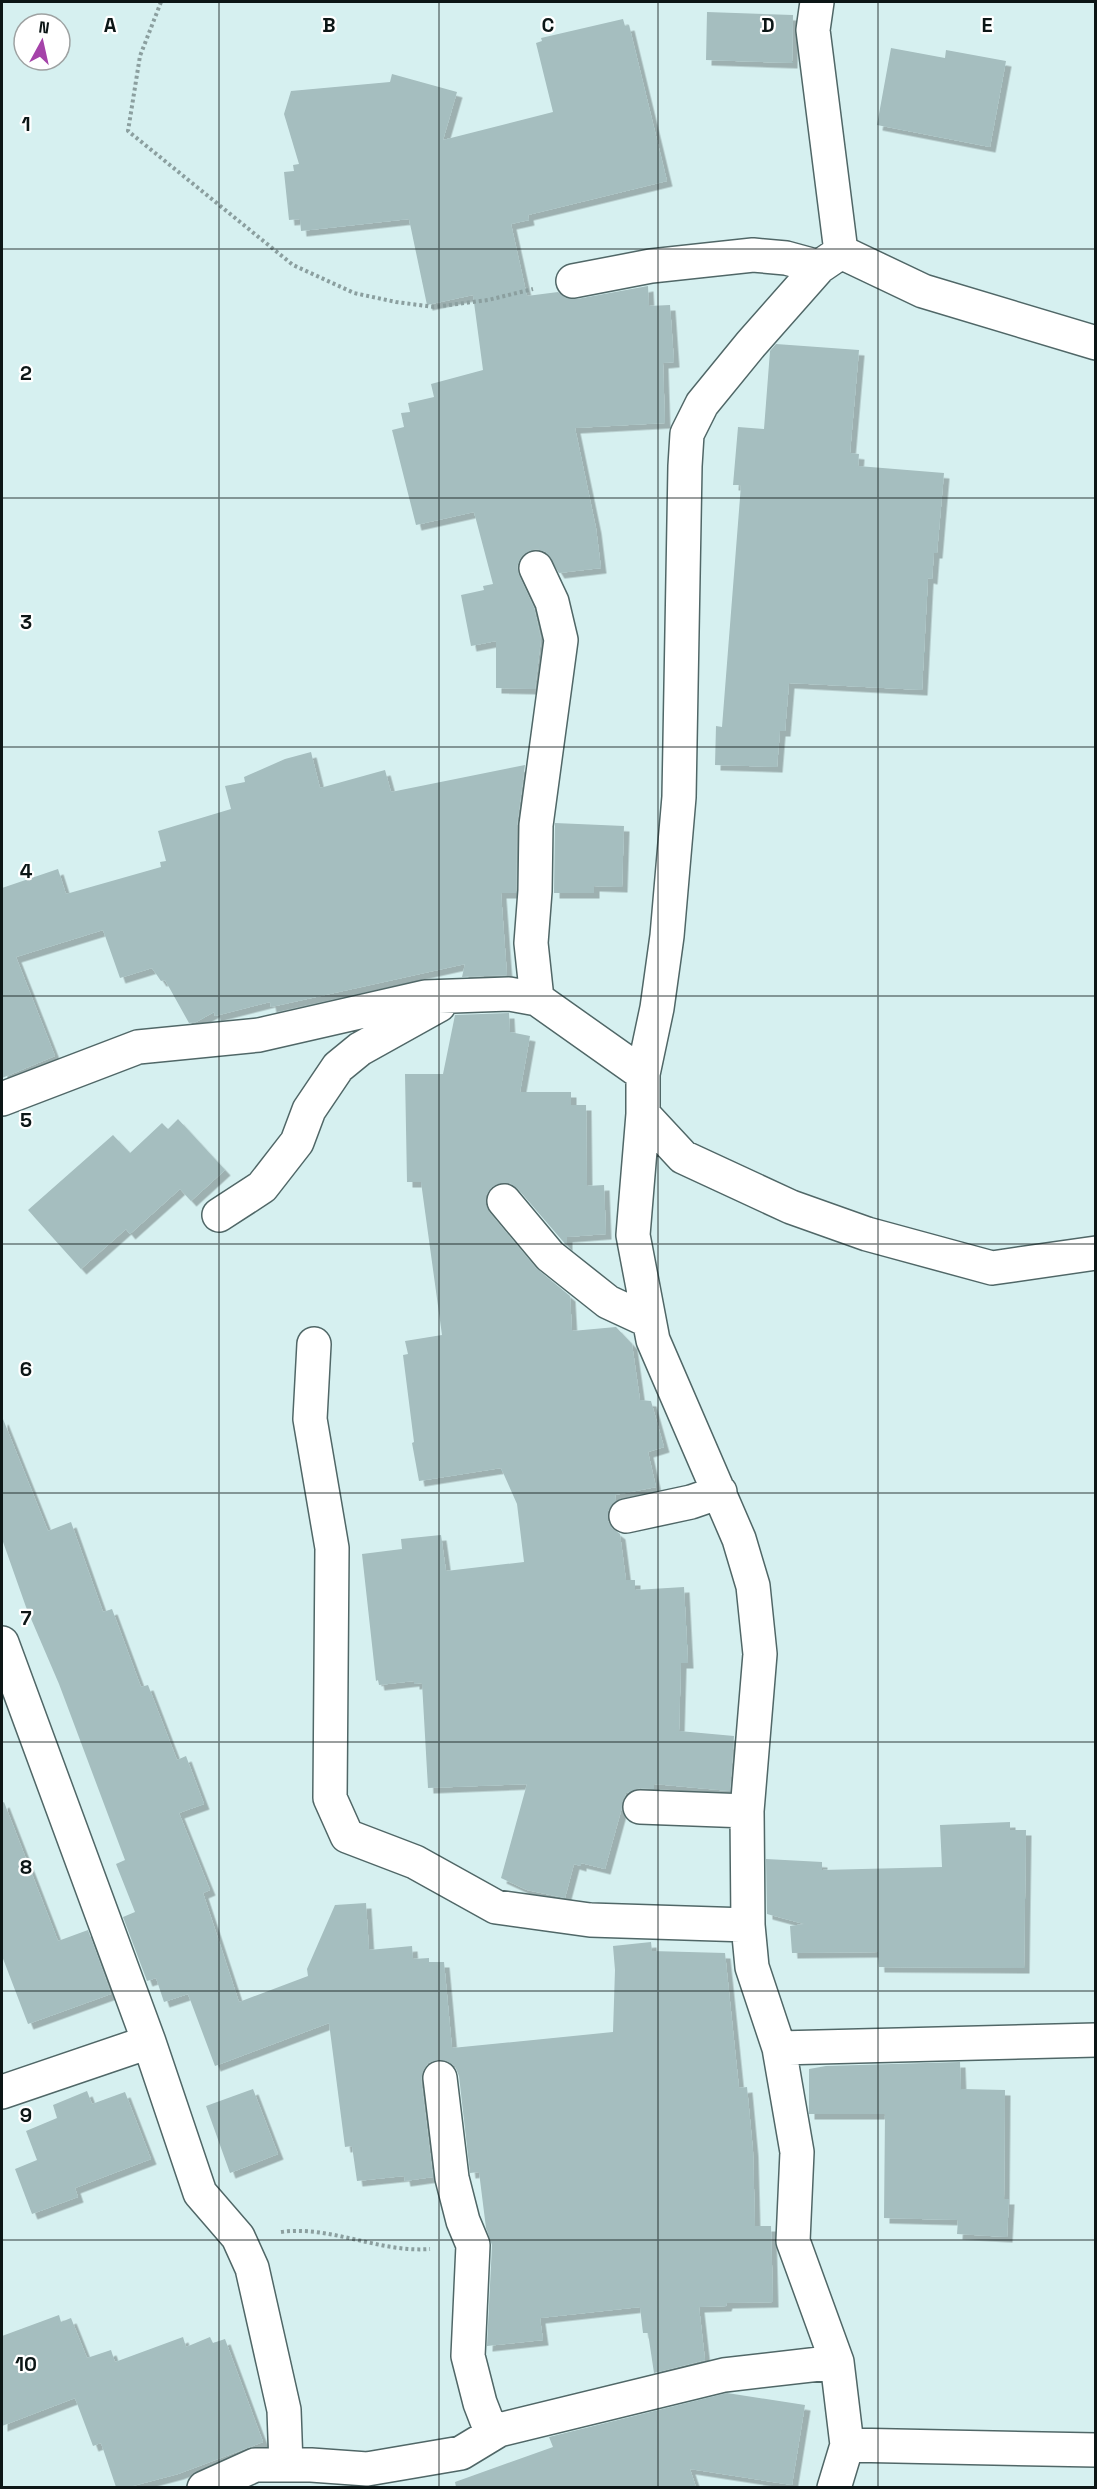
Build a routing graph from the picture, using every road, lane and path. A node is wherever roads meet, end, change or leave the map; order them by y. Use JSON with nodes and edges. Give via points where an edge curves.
{"nodes":[{"id":1,"x":161,"y":2,"type":"edge"},
{"id":2,"x":817,"y":2,"type":"edge"},
{"id":3,"x":830,"y":259,"type":"junction"},
{"id":4,"x":573,"y":281,"type":"joint"},
{"id":5,"x":1095,"y":343,"type":"edge"},
{"id":6,"x":536,"y":568,"type":"dead end"},
{"id":7,"x":452,"y":996,"type":"junction"},
{"id":8,"x":537,"y":999,"type":"junction"},
{"id":9,"x":643,"y":1074,"type":"junction"},
{"id":10,"x":2,"y":1098,"type":"edge"},
{"id":11,"x":643,"y":1114,"type":"junction"},
{"id":12,"x":504,"y":1201,"type":"dead end"},
{"id":13,"x":219,"y":1215,"type":"dead end"},
{"id":14,"x":1095,"y":1252,"type":"edge"},
{"id":15,"x":650,"y":1321,"type":"junction"},
{"id":16,"x":314,"y":1344,"type":"dead end"},
{"id":17,"x":720,"y":1492,"type":"junction"},
{"id":18,"x":626,"y":1516,"type":"dead end"},
{"id":19,"x":2,"y":1643,"type":"edge"},
{"id":20,"x":640,"y":1807,"type":"dead end"},
{"id":21,"x":747,"y":1811,"type":"junction"},
{"id":22,"x":748,"y":1925,"type":"junction"},
{"id":23,"x":1095,"y":2040,"type":"edge"},
{"id":24,"x":149,"y":2042,"type":"junction"},
{"id":25,"x":779,"y":2048,"type":"junction"},
{"id":26,"x":440,"y":2078,"type":"dead end"},
{"id":27,"x":2,"y":2092,"type":"edge"},
{"id":28,"x":238,"y":2237,"type":"junction"},
{"id":29,"x":473,"y":2245,"type":"junction"},
{"id":30,"x":837,"y":2362,"type":"junction"},
{"id":31,"x":492,"y":2434,"type":"junction"},
{"id":32,"x":847,"y":2445,"type":"junction"},
{"id":33,"x":1095,"y":2450,"type":"edge"},
{"id":34,"x":286,"y":2465,"type":"junction"},
{"id":35,"x":204,"y":2487,"type":"edge"},
{"id":36,"x":834,"y":2487,"type":"edge"}],
"edges":[{"from":1,"to":4,"type":"path","via":[[140,56],[128,131],[293,265],[354,293],[434,307],[488,300]]},
{"from":2,"to":3,"type":"street","via":[[813,30]]},
{"from":3,"to":4,"type":"street","via":[[753,255],[651,266]]},
{"from":3,"to":5,"type":"street"},
{"from":3,"to":9,"type":"street","via":[[751,344],[702,404],[687,434],[680,797],[657,1008]]},
{"from":6,"to":8,"type":"street","via":[[552,602],[561,640],[536,825],[531,943]]},
{"from":7,"to":8,"type":"street","via":[[509,994]]},
{"from":7,"to":10,"type":"street","via":[[425,997],[260,1035],[138,1047]]},
{"from":7,"to":13,"type":"street","via":[[360,1048],[338,1066],[309,1110],[297,1142],[262,1187]]},
{"from":8,"to":9,"type":"street"},
{"from":9,"to":11,"type":"street"},
{"from":11,"to":14,"type":"street","via":[[683,1157],[790,1208],[867,1234],[992,1268]]},
{"from":11,"to":15,"type":"street","via":[[633,1235]]},
{"from":12,"to":15,"type":"street","via":[[550,1256],[608,1302]]},
{"from":15,"to":17,"type":"street","via":[[653,1340]]},
{"from":16,"to":22,"type":"street","via":[[310,1419],[332,1548],[330,1798],[347,1836],[415,1862],[496,1907],[590,1920]]},
{"from":17,"to":18,"type":"street"},
{"from":17,"to":21,"type":"street","via":[[753,1586],[760,1654]]},
{"from":19,"to":24,"type":"street"},
{"from":20,"to":21,"type":"street"},
{"from":21,"to":22,"type":"street"},
{"from":22,"to":25,"type":"street","via":[[752,1966]]},
{"from":23,"to":25,"type":"street"},
{"from":24,"to":27,"type":"street"},
{"from":24,"to":28,"type":"street","via":[[200,2193]]},
{"from":25,"to":30,"type":"street","via":[[797,2152],[793,2241]]},
{"from":26,"to":29,"type":"street","via":[[452,2178]]},
{"from":28,"to":29,"type":"path","via":[[301,2229],[409,2251]]},
{"from":28,"to":34,"type":"street","via":[[252,2268],[284,2410]]},
{"from":29,"to":31,"type":"street","via":[[468,2356]]},
{"from":30,"to":31,"type":"street","via":[[724,2375]]},
{"from":30,"to":32,"type":"street"},
{"from":31,"to":34,"type":"street","via":[[461,2453],[367,2469]]},
{"from":32,"to":33,"type":"street"},
{"from":32,"to":36,"type":"street"},
{"from":34,"to":35,"type":"street","via":[[255,2465]]}]}
